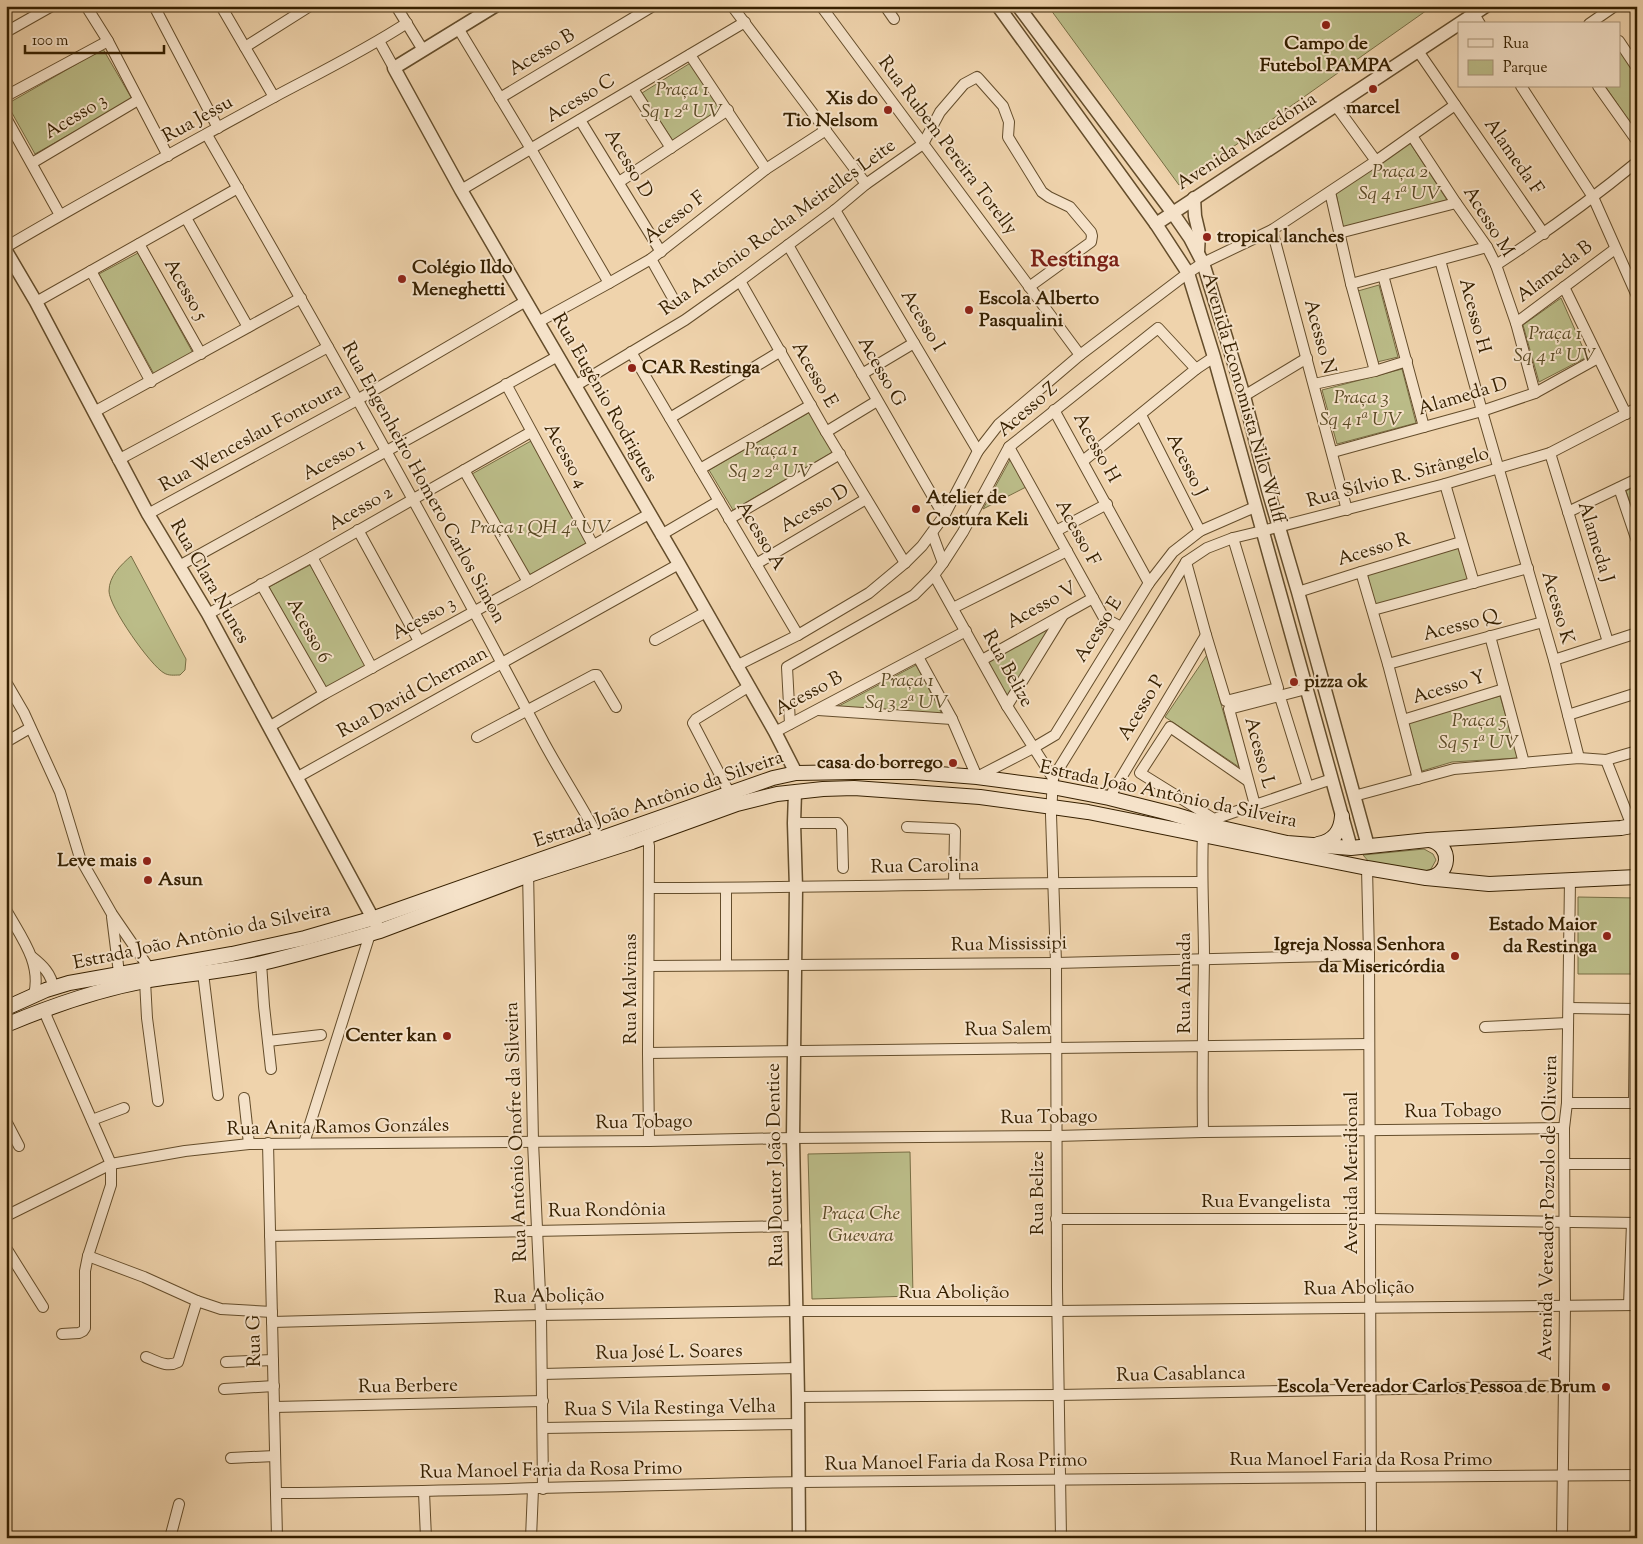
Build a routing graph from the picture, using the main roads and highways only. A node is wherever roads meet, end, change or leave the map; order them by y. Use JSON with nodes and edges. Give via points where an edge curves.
{"nodes":[{"id":1,"x":796,"y":773,"type":"junction"},
{"id":2,"x":1048,"y":784,"type":"junction"},
{"id":3,"x":823,"y":788,"type":"junction"},
{"id":4,"x":980,"y":797,"type":"junction"},
{"id":5,"x":1342,"y":816,"type":"road end"},
{"id":6,"x":671,"y":821,"type":"junction"},
{"id":7,"x":1634,"y":825,"type":"edge"},
{"id":8,"x":1210,"y":826,"type":"junction"},
{"id":9,"x":629,"y":836,"type":"junction"},
{"id":10,"x":1428,"y":840,"type":"junction"},
{"id":11,"x":1318,"y":844,"type":"junction"},
{"id":12,"x":1351,"y":848,"type":"junction"},
{"id":13,"x":1367,"y":868,"type":"junction"},
{"id":14,"x":1637,"y":877,"type":"edge"},
{"id":15,"x":1426,"y":878,"type":"junction"},
{"id":16,"x":375,"y":928,"type":"junction"},
{"id":17,"x":147,"y":975,"type":"junction"},
{"id":18,"x":53,"y":988,"type":"junction"},
{"id":19,"x":6,"y":1008,"type":"edge"},
{"id":20,"x":27,"y":1016,"type":"junction"},
{"id":21,"x":6,"y":1025,"type":"edge"}],
"edges":[{"from":1,"to":2,"type":"main road","name":"Estrada João Antônio da Silveira","via":[[914,772]]},
{"from":1,"to":3,"type":"main road"},
{"from":1,"to":6,"type":"main road","name":"Estrada João Antônio da Silveira","via":[[730,794]]},
{"from":2,"to":4,"type":"main road","via":[[1033,796],[1003,794]]},
{"from":2,"to":8,"type":"main road","name":"Estrada João Antônio da Silveira"},
{"from":3,"to":4,"type":"main road","name":"Estrada João Antônio da Silveira"},
{"from":3,"to":6,"type":"main road","name":"Estrada João Antônio da Silveira","via":[[777,794]]},
{"from":4,"to":8,"type":"main road","name":"Estrada João Antônio da Silveira"},
{"from":5,"to":11,"type":"main road","via":[[1333,838]]},
{"from":6,"to":9,"type":"main road","name":"Estrada João Antônio da Silveira"},
{"from":6,"to":9,"type":"main road","name":"Estrada João Antônio da Silveira","via":[[647,836]]},
{"from":7,"to":10,"type":"main road","name":"Estrada João Antônio da Silveira"},
{"from":8,"to":11,"type":"main road","name":"Estrada João Antônio da Silveira","via":[[1287,843]]},
{"from":8,"to":13,"type":"main road","name":"Estrada João Antônio da Silveira"},
{"from":9,"to":16,"type":"main road","name":"Estrada João Antônio da Silveira"},
{"from":10,"to":12,"type":"main road","name":"Estrada João Antônio da Silveira"},
{"from":10,"to":15,"type":"main road","via":[[1443,848],[1446,860],[1442,871]]},
{"from":11,"to":12,"type":"main road","name":"Estrada João Antônio da Silveira"},
{"from":12,"to":13,"type":"main road"},
{"from":13,"to":15,"type":"main road","name":"Estrada João Antônio da Silveira"},
{"from":14,"to":15,"type":"main road","name":"Estrada João Antônio da Silveira","via":[[1489,884]]},
{"from":16,"to":17,"type":"main road","name":"Estrada João Antônio da Silveira","via":[[305,938]]},
{"from":16,"to":17,"type":"main road","name":"Estrada João Antônio da Silveira","via":[[261,964],[202,973]]},
{"from":17,"to":18,"type":"main road","name":"Estrada João Antônio da Silveira","via":[[119,973]]},
{"from":17,"to":20,"type":"main road","name":"Estrada João Antônio da Silveira"},
{"from":18,"to":19,"type":"main road","name":"Estrada João Antônio da Silveira"},
{"from":18,"to":20,"type":"main road"},
{"from":20,"to":21,"type":"main road","name":"Estrada João Antônio da Silveira"}]}
